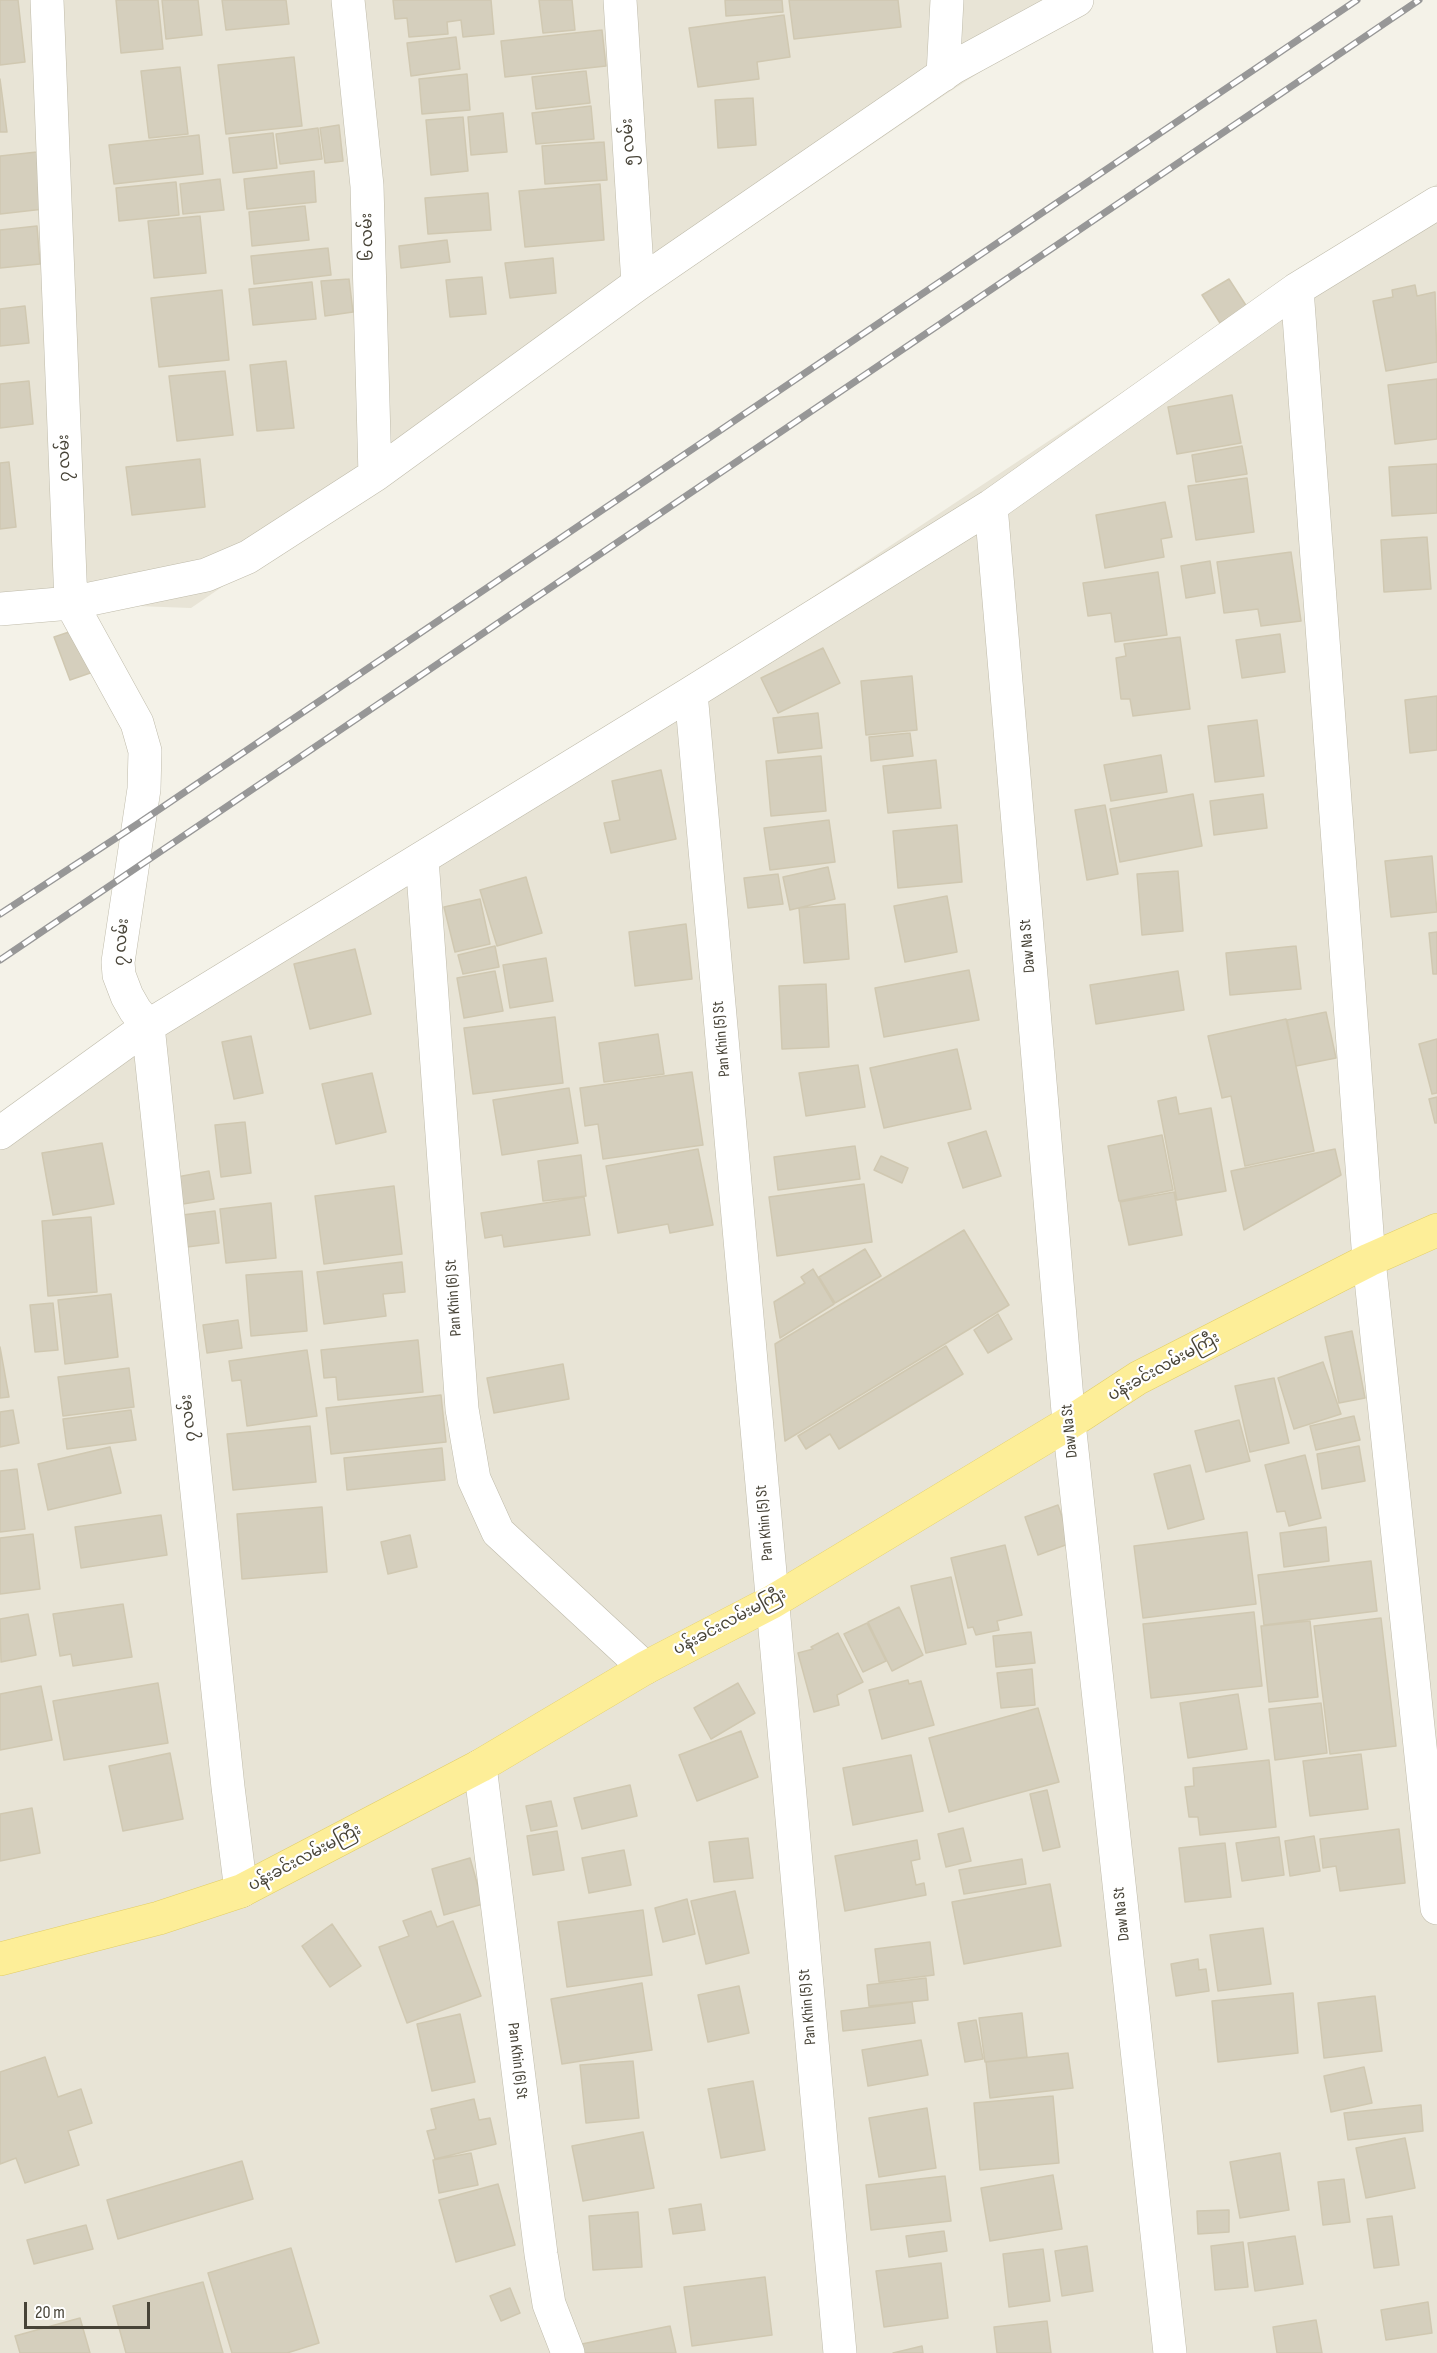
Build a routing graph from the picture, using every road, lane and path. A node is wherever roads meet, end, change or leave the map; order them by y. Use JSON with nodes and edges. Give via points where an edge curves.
{"nodes":[{"id":1,"x":47,"y":0,"type":"edge"},
{"id":2,"x":348,"y":0,"type":"edge"},
{"id":3,"x":620,"y":0,"type":"edge"},
{"id":4,"x":947,"y":0,"type":"edge"},
{"id":5,"x":1077,"y":0,"type":"edge"},
{"id":6,"x":943,"y":75,"type":"junction"},
{"id":7,"x":1437,"y":203,"type":"edge"},
{"id":8,"x":638,"y":284,"type":"junction"},
{"id":9,"x":1298,"y":289,"type":"junction"},
{"id":10,"x":375,"y":475,"type":"junction"},
{"id":11,"x":991,"y":506,"type":"junction"},
{"id":12,"x":71,"y":603,"type":"junction"},
{"id":13,"x":0,"y":609,"type":"edge"},
{"id":14,"x":692,"y":693,"type":"junction"},
{"id":15,"x":422,"y":859,"type":"junction"},
{"id":16,"x":148,"y":1026,"type":"junction"},
{"id":17,"x":0,"y":1133,"type":"edge"},
{"id":18,"x":1437,"y":1230,"type":"edge"},
{"id":19,"x":1370,"y":1260,"type":"junction"},
{"id":20,"x":1069,"y":1423,"type":"junction"},
{"id":21,"x":772,"y":1602,"type":"junction"},
{"id":22,"x":645,"y":1668,"type":"junction"},
{"id":23,"x":480,"y":1766,"type":"junction"},
{"id":24,"x":242,"y":1892,"type":"junction"},
{"id":25,"x":1437,"y":1908,"type":"edge"},
{"id":26,"x":0,"y":1959,"type":"edge"},
{"id":27,"x":568,"y":2353,"type":"edge"},
{"id":28,"x":840,"y":2353,"type":"edge"},
{"id":29,"x":1170,"y":2353,"type":"edge"}],
"edges":[{"from":1,"to":12,"type":"street","name":"၇ လမ်း"},
{"from":2,"to":10,"type":"street","name":"၆ လမ်း","via":[[367,186]]},
{"from":3,"to":8,"type":"street","name":"၅ လမ်း"},
{"from":4,"to":6,"type":"street"},
{"from":5,"to":6,"type":"street"},
{"from":6,"to":8,"type":"street"},
{"from":7,"to":9,"type":"street"},
{"from":8,"to":10,"type":"street"},
{"from":9,"to":11,"type":"street"},
{"from":9,"to":19,"type":"street"},
{"from":10,"to":12,"type":"street","via":[[248,557],[206,575]]},
{"from":11,"to":14,"type":"street"},
{"from":11,"to":20,"type":"street","name":"Daw Na St"},
{"from":12,"to":13,"type":"street"},
{"from":12,"to":16,"type":"street","name":"၇ လမ်း","via":[[137,723],[146,751],[144,789],[118,962],[127,996]]},
{"from":14,"to":15,"type":"street"},
{"from":14,"to":21,"type":"street","name":"Pan Khin (5) St"},
{"from":15,"to":16,"type":"street"},
{"from":15,"to":22,"type":"street","name":"Pan Khin (6) St","via":[[462,1409],[474,1479],[498,1532]]},
{"from":16,"to":17,"type":"street"},
{"from":16,"to":24,"type":"street","name":"၇ လမ်း","via":[[226,1775]]},
{"from":18,"to":19,"type":"main road","name":"ပန်းခင်းလမ်းမကြီး"},
{"from":19,"to":20,"type":"main road","name":"ပန်းခင်းလမ်းမကြီး","via":[[1138,1378]]},
{"from":19,"to":25,"type":"street"},
{"from":20,"to":21,"type":"main road","name":"ပန်းခင်းလမ်းမကြီး"},
{"from":20,"to":29,"type":"street","name":"Daw Na St"},
{"from":21,"to":22,"type":"main road","name":"ပန်းခင်းလမ်းမကြီး"},
{"from":21,"to":28,"type":"street","name":"Pan Khin (5) St"},
{"from":22,"to":23,"type":"main road","name":"ပန်းခင်းလမ်းမကြီး"},
{"from":23,"to":24,"type":"main road","name":"ပန်းခင်းလမ်းမကြီး"},
{"from":23,"to":27,"type":"street","name":"Pan Khin (6) St","via":[[540,2254],[549,2304]]},
{"from":24,"to":26,"type":"main road","name":"ပန်းခင်းလမ်းမကြီး"}]}
